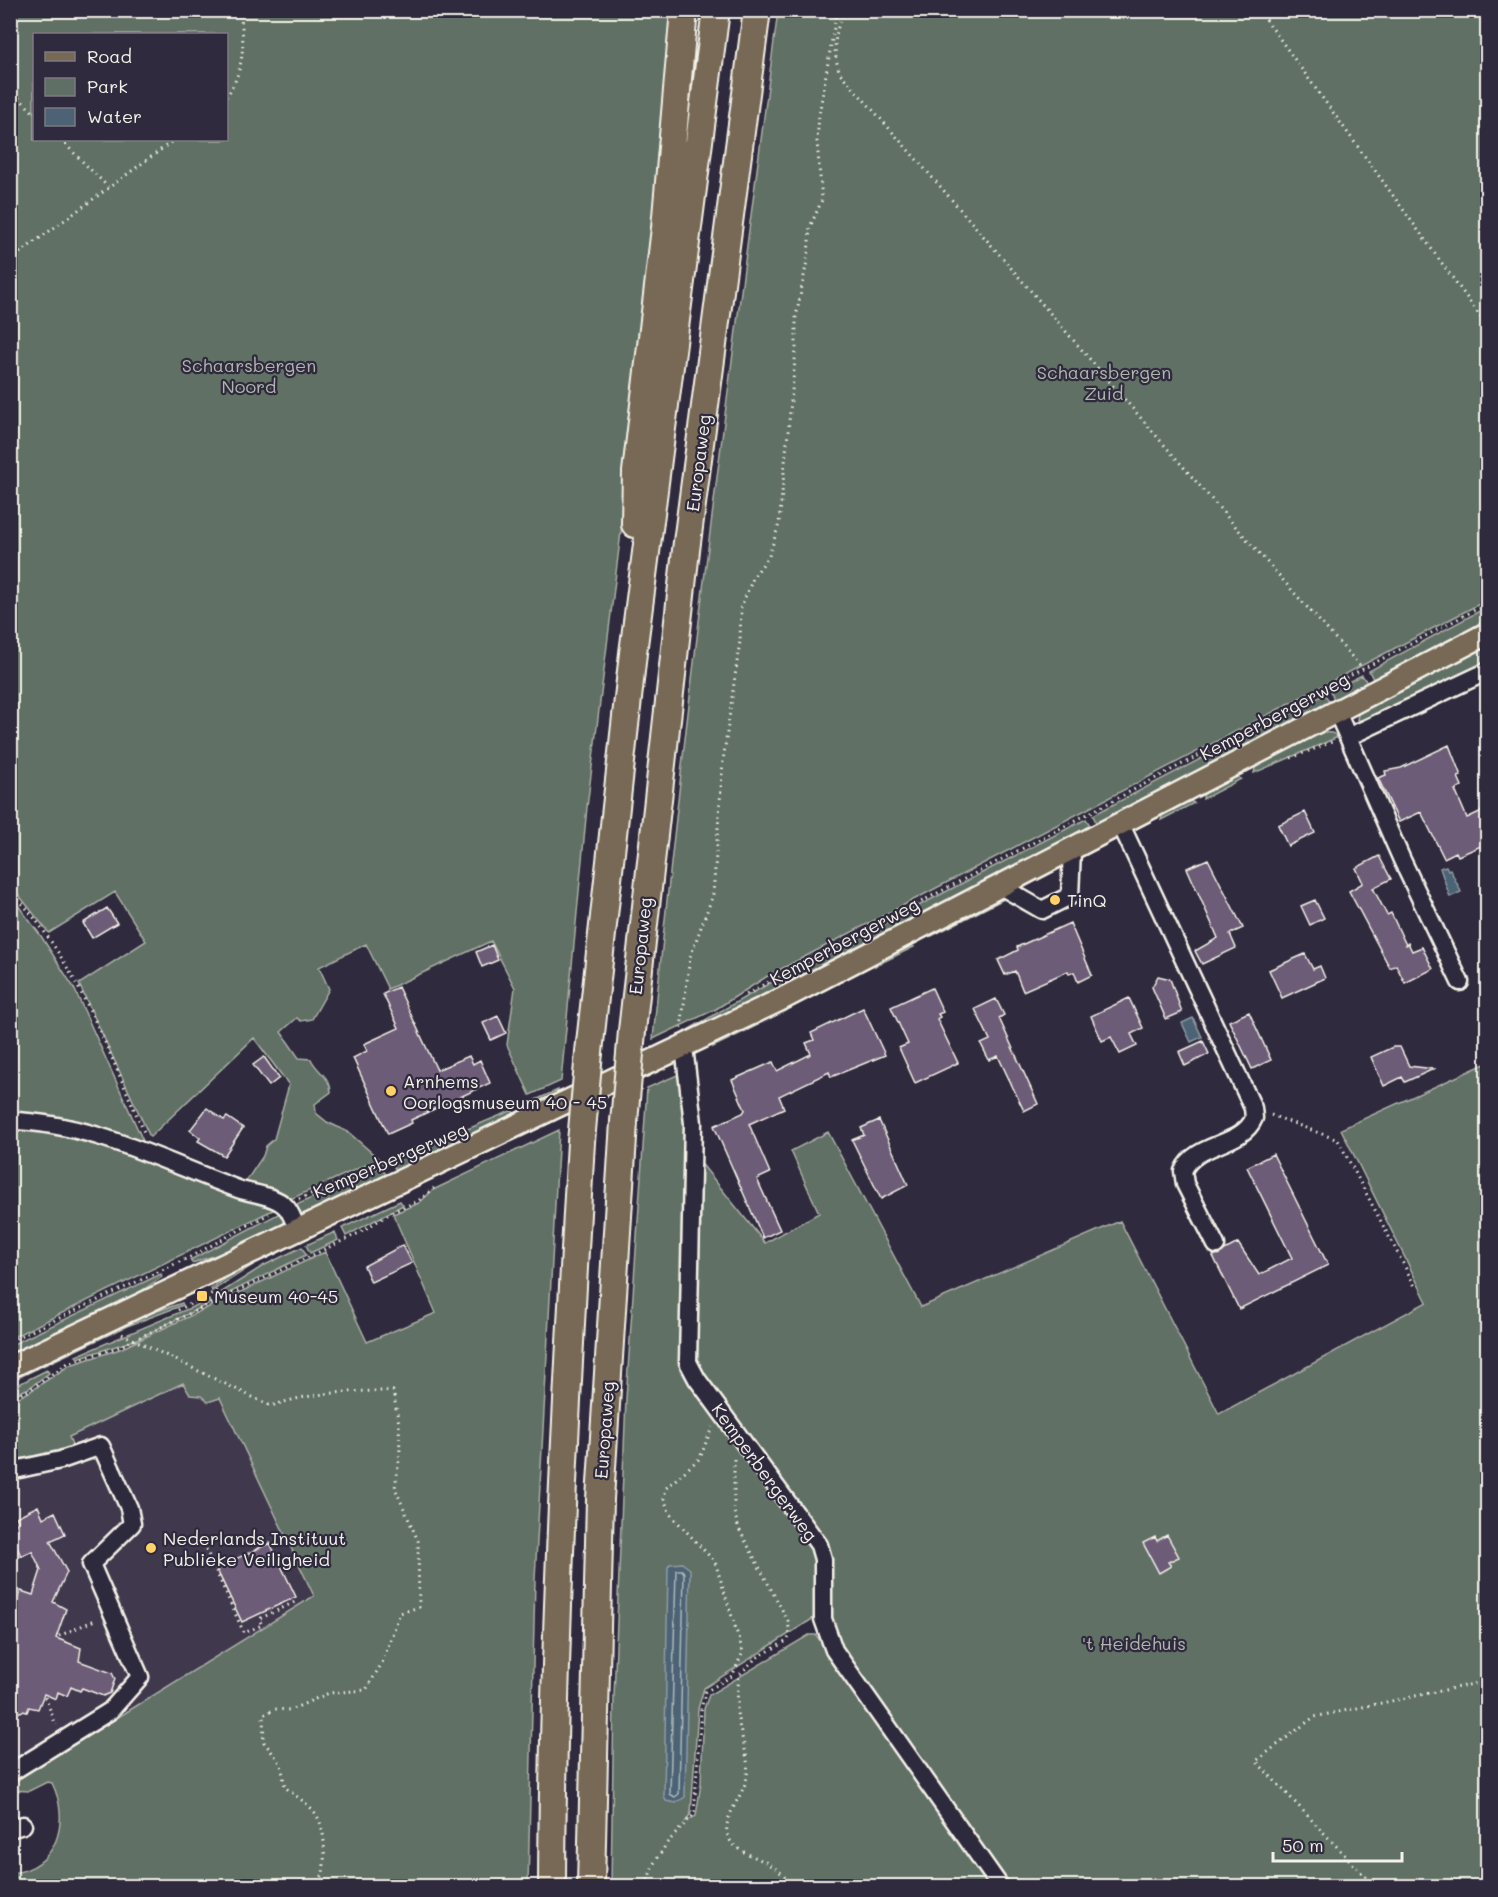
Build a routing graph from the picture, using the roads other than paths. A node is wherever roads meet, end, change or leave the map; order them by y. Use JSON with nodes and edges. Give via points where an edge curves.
{"nodes":[{"id":1,"x":684,"y":10,"type":"edge"},
{"id":2,"x":716,"y":10,"type":"edge"},
{"id":3,"x":757,"y":10,"type":"edge"},
{"id":4,"x":1488,"y":633,"type":"edge"},
{"id":5,"x":633,"y":653,"type":"junction"},
{"id":6,"x":1488,"y":671,"type":"edge"},
{"id":7,"x":1337,"y":712,"type":"junction"},
{"id":8,"x":1348,"y":737,"type":"junction"},
{"id":9,"x":1121,"y":825,"type":"junction"},
{"id":10,"x":1072,"y":850,"type":"junction"},
{"id":11,"x":1002,"y":887,"type":"junction"},
{"id":12,"x":1460,"y":982,"type":"dead end"},
{"id":13,"x":682,"y":1039,"type":"junction"},
{"id":14,"x":10,"y":1121,"type":"edge"},
{"id":15,"x":298,"y":1230,"type":"junction"},
{"id":16,"x":1216,"y":1245,"type":"dead end"},
{"id":17,"x":10,"y":1366,"type":"edge"},
{"id":18,"x":10,"y":1472,"type":"edge"},
{"id":19,"x":10,"y":1773,"type":"edge"},
{"id":20,"x":552,"y":1887,"type":"edge"},
{"id":21,"x":591,"y":1887,"type":"edge"},
{"id":22,"x":999,"y":1887,"type":"edge"}],
"edges":[{"from":1,"to":5,"type":"highway","via":[[670,182],[636,472]]},
{"from":2,"to":5,"type":"highway"},
{"from":3,"to":21,"type":"highway","name":"Europaweg","bridge":true,"via":[[640,938],[600,1498]]},
{"from":4,"to":7,"type":"main road","name":"Kemperbergerweg"},
{"from":5,"to":20,"type":"highway","bridge":true,"via":[[581,1142],[563,1458]]},
{"from":6,"to":8,"type":"street"},
{"from":7,"to":8,"type":"street","name":"Kemperbergerweg"},
{"from":7,"to":9,"type":"main road","name":"Kemperbergerweg"},
{"from":8,"to":12,"type":"street","name":"Kemperbergerweg"},
{"from":9,"to":10,"type":"main road","name":"Kemperbergerweg"},
{"from":9,"to":16,"type":"street","via":[[1253,1108],[1254,1118],[1245,1130],[1191,1158],[1183,1171],[1185,1184]]},
{"from":10,"to":11,"type":"main road","name":"Kemperbergerweg"},
{"from":10,"to":11,"type":"street","via":[[1070,896],[1042,910]]},
{"from":11,"to":13,"type":"main road","name":"Kemperbergerweg"},
{"from":13,"to":15,"type":"main road","name":"Kemperbergerweg"},
{"from":13,"to":22,"type":"street","name":"Kemperbergerweg","via":[[693,1123],[688,1362],[696,1379],[819,1545],[823,1559],[823,1619],[834,1650]]},
{"from":14,"to":15,"type":"street","via":[[59,1125],[92,1133],[285,1206]]},
{"from":15,"to":17,"type":"main road","name":"Kemperbergerweg"},
{"from":18,"to":19,"type":"street","via":[[101,1446],[129,1508],[132,1524],[91,1564],[140,1677],[110,1711]]}]}
